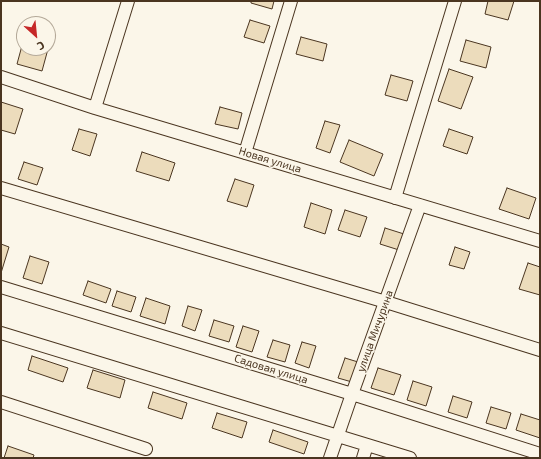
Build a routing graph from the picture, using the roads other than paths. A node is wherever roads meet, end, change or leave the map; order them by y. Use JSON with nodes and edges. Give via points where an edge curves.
{"nodes":[{"id":1,"x":128,"y":1,"type":"edge"},
{"id":2,"x":291,"y":1,"type":"edge"},
{"id":3,"x":455,"y":1,"type":"edge"},
{"id":4,"x":1,"y":77,"type":"edge"},
{"id":5,"x":96,"y":108,"type":"junction"},
{"id":6,"x":245,"y":153,"type":"junction"},
{"id":7,"x":1,"y":188,"type":"edge"},
{"id":8,"x":396,"y":198,"type":"junction"},
{"id":9,"x":420,"y":205,"type":"junction"},
{"id":10,"x":540,"y":241,"type":"edge"},
{"id":11,"x":1,"y":287,"type":"edge"},
{"id":12,"x":386,"y":302,"type":"junction"},
{"id":13,"x":1,"y":333,"type":"edge"},
{"id":14,"x":540,"y":350,"type":"edge"},
{"id":15,"x":352,"y":394,"type":"junction"},
{"id":16,"x":1,"y":402,"type":"edge"},
{"id":17,"x":338,"y":436,"type":"junction"},
{"id":18,"x":367,"y":445,"type":"junction"},
{"id":19,"x":146,"y":448,"type":"dead end"},
{"id":20,"x":540,"y":454,"type":"edge"},
{"id":21,"x":330,"y":458,"type":"edge"},
{"id":22,"x":363,"y":458,"type":"edge"},
{"id":23,"x":410,"y":458,"type":"edge"}],
"edges":[{"from":1,"to":5,"type":"street"},
{"from":2,"to":6,"type":"street"},
{"from":3,"to":8,"type":"street"},
{"from":4,"to":5,"type":"street","name":"Новая улица"},
{"from":5,"to":6,"type":"street","name":"Новая улица"},
{"from":6,"to":8,"type":"street","name":"Новая улица"},
{"from":7,"to":12,"type":"street"},
{"from":8,"to":9,"type":"street","name":"Новая улица"},
{"from":9,"to":10,"type":"street","name":"Новая улица"},
{"from":9,"to":12,"type":"street","name":"улица Мичурина"},
{"from":11,"to":15,"type":"street","name":"Садовая улица"},
{"from":12,"to":14,"type":"street"},
{"from":12,"to":15,"type":"street","name":"улица Мичурина"},
{"from":13,"to":17,"type":"street"},
{"from":15,"to":17,"type":"street","name":"улица Мичурина"},
{"from":15,"to":20,"type":"street","name":"Садовая улица"},
{"from":16,"to":19,"type":"street"},
{"from":17,"to":18,"type":"street"},
{"from":17,"to":21,"type":"street","name":"улица Мичурина"},
{"from":18,"to":22,"type":"street"},
{"from":18,"to":23,"type":"street"}]}
